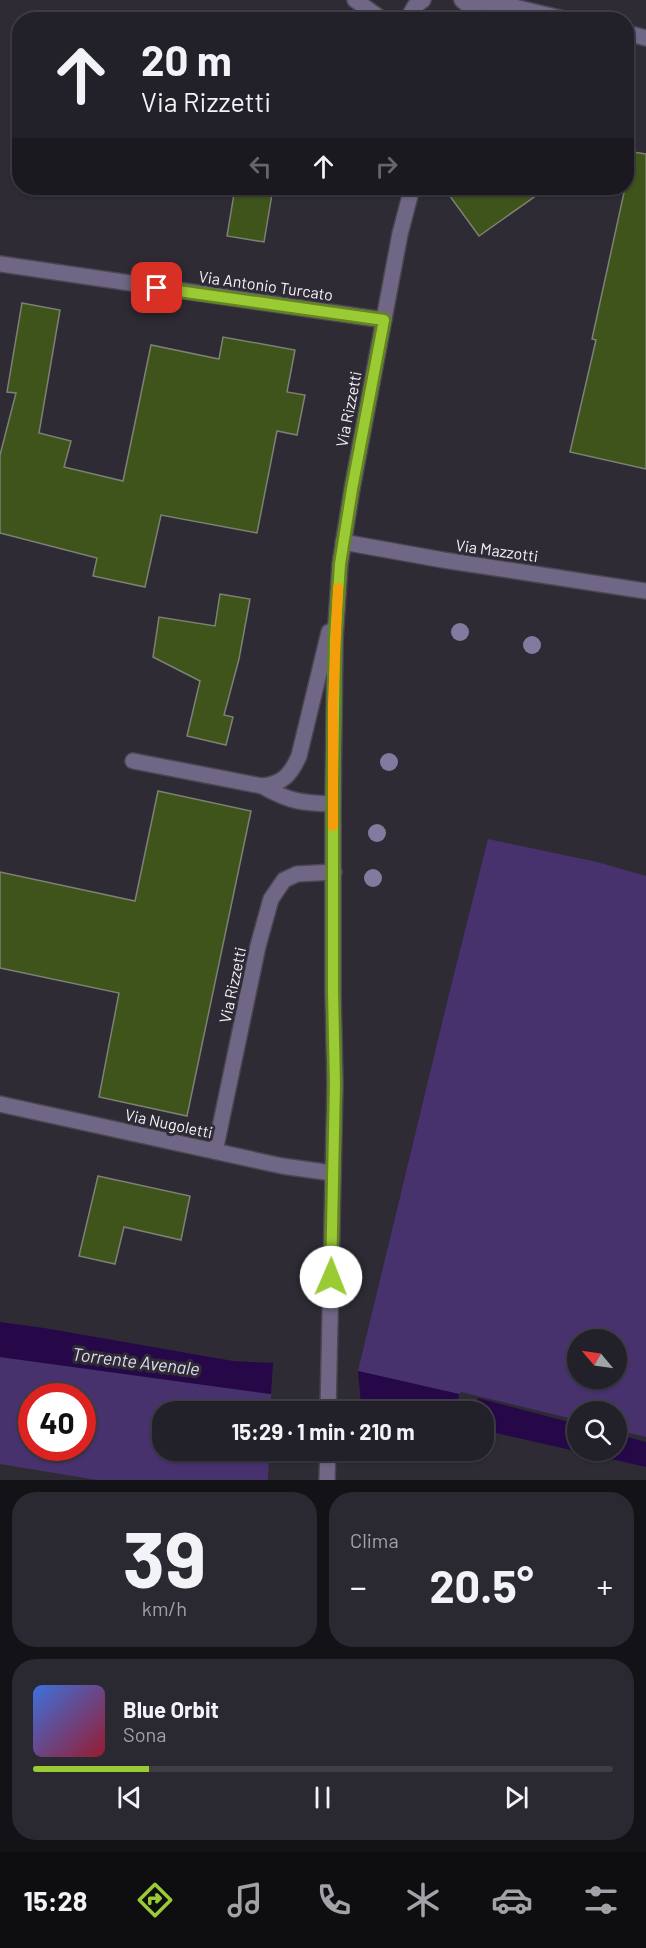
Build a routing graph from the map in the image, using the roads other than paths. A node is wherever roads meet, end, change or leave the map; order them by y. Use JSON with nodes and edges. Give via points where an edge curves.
{"nodes":[{"id":1,"x":355,"y":0,"type":"edge"},
{"id":2,"x":423,"y":0,"type":"edge"},
{"id":3,"x":462,"y":0,"type":"edge"},
{"id":4,"x":372,"y":12,"type":"edge"},
{"id":5,"x":412,"y":12,"type":"edge"},
{"id":6,"x":473,"y":12,"type":"edge"},
{"id":7,"x":535,"y":12,"type":"edge"},
{"id":8,"x":404,"y":195,"type":"edge"},
{"id":9,"x":410,"y":195,"type":"edge"},
{"id":10,"x":400,"y":234,"type":"junction"},
{"id":11,"x":0,"y":264,"type":"edge"},
{"id":12,"x":384,"y":320,"type":"junction"},
{"id":13,"x":344,"y":542,"type":"junction"},
{"id":14,"x":338,"y":591,"type":"junction"},
{"id":15,"x":646,"y":591,"type":"edge"},
{"id":16,"x":133,"y":761,"type":"dead end"},
{"id":17,"x":262,"y":786,"type":"junction"},
{"id":18,"x":333,"y":804,"type":"junction"},
{"id":19,"x":333,"y":872,"type":"junction"},
{"id":20,"x":0,"y":1104,"type":"edge"},
{"id":21,"x":215,"y":1151,"type":"junction"},
{"id":22,"x":332,"y":1173,"type":"junction"},
{"id":23,"x":328,"y":1401,"type":"edge"},
{"id":24,"x":328,"y":1461,"type":"edge"},
{"id":25,"x":327,"y":1480,"type":"edge"}],
"edges":[{"from":1,"to":4,"type":"street"},
{"from":2,"to":5,"type":"street"},
{"from":3,"to":6,"type":"street"},
{"from":3,"to":7,"type":"street"},
{"from":8,"to":10,"type":"street","name":"Via Rizzetti"},
{"from":9,"to":10,"type":"street","name":"Via Rizzetti"},
{"from":10,"to":12,"type":"street","name":"Via Rizzetti"},
{"from":11,"to":12,"type":"street","name":"Via Antonio Turcato"},
{"from":12,"to":13,"type":"street","name":"Via Rizzetti"},
{"from":13,"to":14,"type":"street","name":"Via Rizzetti"},
{"from":13,"to":15,"type":"street","name":"Via Mazzotti"},
{"from":14,"to":17,"type":"street","name":"Via Rizzetti","via":[[299,756],[286,778]]},
{"from":14,"to":18,"type":"street","name":"Via Rizzetti"},
{"from":16,"to":17,"type":"street"},
{"from":17,"to":18,"type":"street","via":[[294,801]]},
{"from":18,"to":19,"type":"street","name":"Via Rizzetti"},
{"from":19,"to":21,"type":"street","name":"Via Rizzetti","via":[[297,874],[284,880],[271,899]]},
{"from":19,"to":22,"type":"street","name":"Via Rizzetti"},
{"from":20,"to":21,"type":"street","name":"Via Nugoletti"},
{"from":21,"to":22,"type":"street","name":"Via Nugoletti"},
{"from":22,"to":23,"type":"street","name":"Via Rizzetti"},
{"from":24,"to":25,"type":"street"}]}
